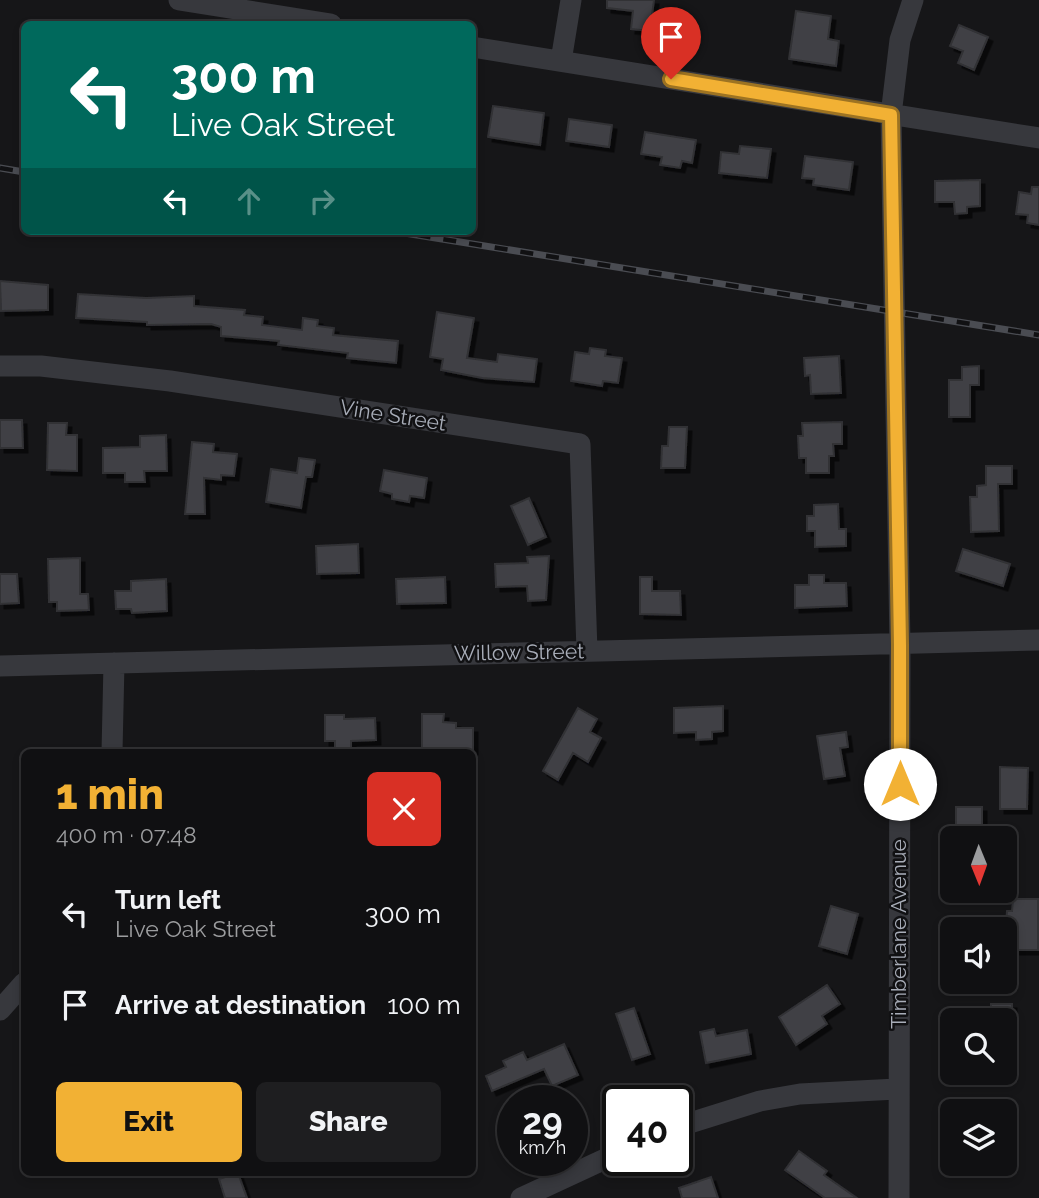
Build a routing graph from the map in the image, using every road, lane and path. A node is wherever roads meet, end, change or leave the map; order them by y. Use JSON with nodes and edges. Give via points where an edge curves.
{"nodes":[{"id":1,"x":179,"y":0,"type":"edge"},
{"id":2,"x":571,"y":0,"type":"edge"},
{"id":3,"x":913,"y":0,"type":"edge"},
{"id":4,"x":251,"y":6,"type":"edge"},
{"id":5,"x":318,"y":21,"type":"edge"},
{"id":6,"x":476,"y":48,"type":"edge"},
{"id":7,"x":561,"y":61,"type":"junction"},
{"id":8,"x":891,"y":115,"type":"junction"},
{"id":9,"x":1039,"y":138,"type":"edge"},
{"id":10,"x":0,"y":366,"type":"edge"},
{"id":11,"x":1039,"y":640,"type":"edge"},
{"id":12,"x":900,"y":645,"type":"junction"},
{"id":13,"x":587,"y":651,"type":"junction"},
{"id":14,"x":114,"y":663,"type":"junction"},
{"id":15,"x":0,"y":666,"type":"edge"},
{"id":16,"x":112,"y":749,"type":"edge"},
{"id":17,"x":21,"y":986,"type":"edge"},
{"id":18,"x":0,"y":1010,"type":"edge"},
{"id":19,"x":897,"y":1089,"type":"junction"},
{"id":20,"x":693,"y":1121,"type":"edge"},
{"id":21,"x":602,"y":1160,"type":"edge"},
{"id":22,"x":521,"y":1198,"type":"edge"},
{"id":23,"x":900,"y":1198,"type":"edge"}],
"edges":[{"from":1,"to":4,"type":"street"},
{"from":2,"to":7,"type":"street"},
{"from":3,"to":8,"type":"street","name":"Timberlane Avenue","via":[[900,40]]},
{"from":4,"to":5,"type":"street"},
{"from":6,"to":7,"type":"street"},
{"from":7,"to":8,"type":"street"},
{"from":8,"to":9,"type":"street"},
{"from":8,"to":12,"type":"street","name":"Timberlane Avenue"},
{"from":10,"to":13,"type":"street","name":"Vine Street","via":[[41,366],[170,381],[580,444]]},
{"from":11,"to":12,"type":"street","name":"Willow Street"},
{"from":12,"to":13,"type":"street","name":"Willow Street"},
{"from":12,"to":19,"type":"street","name":"Timberlane Avenue"},
{"from":13,"to":14,"type":"street","name":"Willow Street"},
{"from":14,"to":15,"type":"street","name":"Willow Street"},
{"from":14,"to":16,"type":"street"},
{"from":17,"to":18,"type":"street"},
{"from":19,"to":20,"type":"street","via":[[800,1094]]},
{"from":19,"to":23,"type":"street","name":"Timberlane Avenue"},
{"from":21,"to":22,"type":"street"}]}
